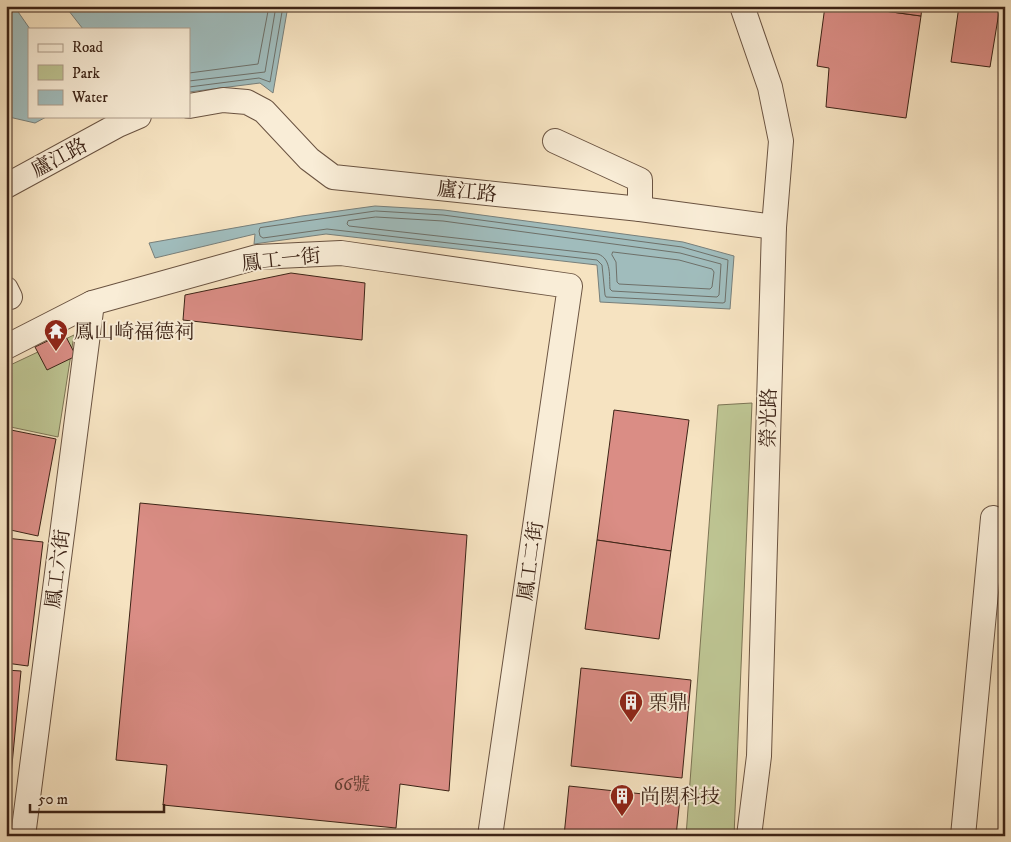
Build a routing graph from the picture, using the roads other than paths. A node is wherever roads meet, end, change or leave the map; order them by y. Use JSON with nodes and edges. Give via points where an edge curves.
{"nodes":[{"id":1,"x":742,"y":6,"type":"edge"},
{"id":2,"x":190,"y":106,"type":"edge"},
{"id":3,"x":134,"y":118,"type":"edge"},
{"id":4,"x":556,"y":142,"type":"dead end"},
{"id":5,"x":6,"y":186,"type":"edge"},
{"id":6,"x":640,"y":209,"type":"junction"},
{"id":7,"x":774,"y":227,"type":"junction"},
{"id":8,"x":570,"y":286,"type":"joint"},
{"id":9,"x":92,"y":303,"type":"junction"},
{"id":10,"x":6,"y":347,"type":"edge"},
{"id":11,"x":994,"y":518,"type":"dead end"},
{"id":12,"x":23,"y":836,"type":"edge"},
{"id":13,"x":490,"y":836,"type":"edge"},
{"id":14,"x":749,"y":836,"type":"edge"},
{"id":15,"x":963,"y":836,"type":"edge"}],
"edges":[{"from":1,"to":7,"type":"street","name":"榮光路","via":[[770,87],[781,141]]},
{"from":2,"to":6,"type":"street","name":"廬江路","via":[[223,100],[247,102],[264,111],[309,159],[333,177]]},
{"from":3,"to":5,"type":"street","name":"廬江路"},
{"from":4,"to":6,"type":"street","via":[[640,180]]},
{"from":6,"to":7,"type":"street","name":"廬江路"},
{"from":7,"to":14,"type":"street","name":"榮光路","via":[[760,756]]},
{"from":8,"to":9,"type":"street","name":"鳳工一街","via":[[341,253],[257,257]]},
{"from":8,"to":13,"type":"street","name":"鳳工二街"},
{"from":9,"to":10,"type":"street","name":"鳳工一街"},
{"from":9,"to":12,"type":"street","name":"鳳工六街"},
{"from":11,"to":15,"type":"street"}]}
